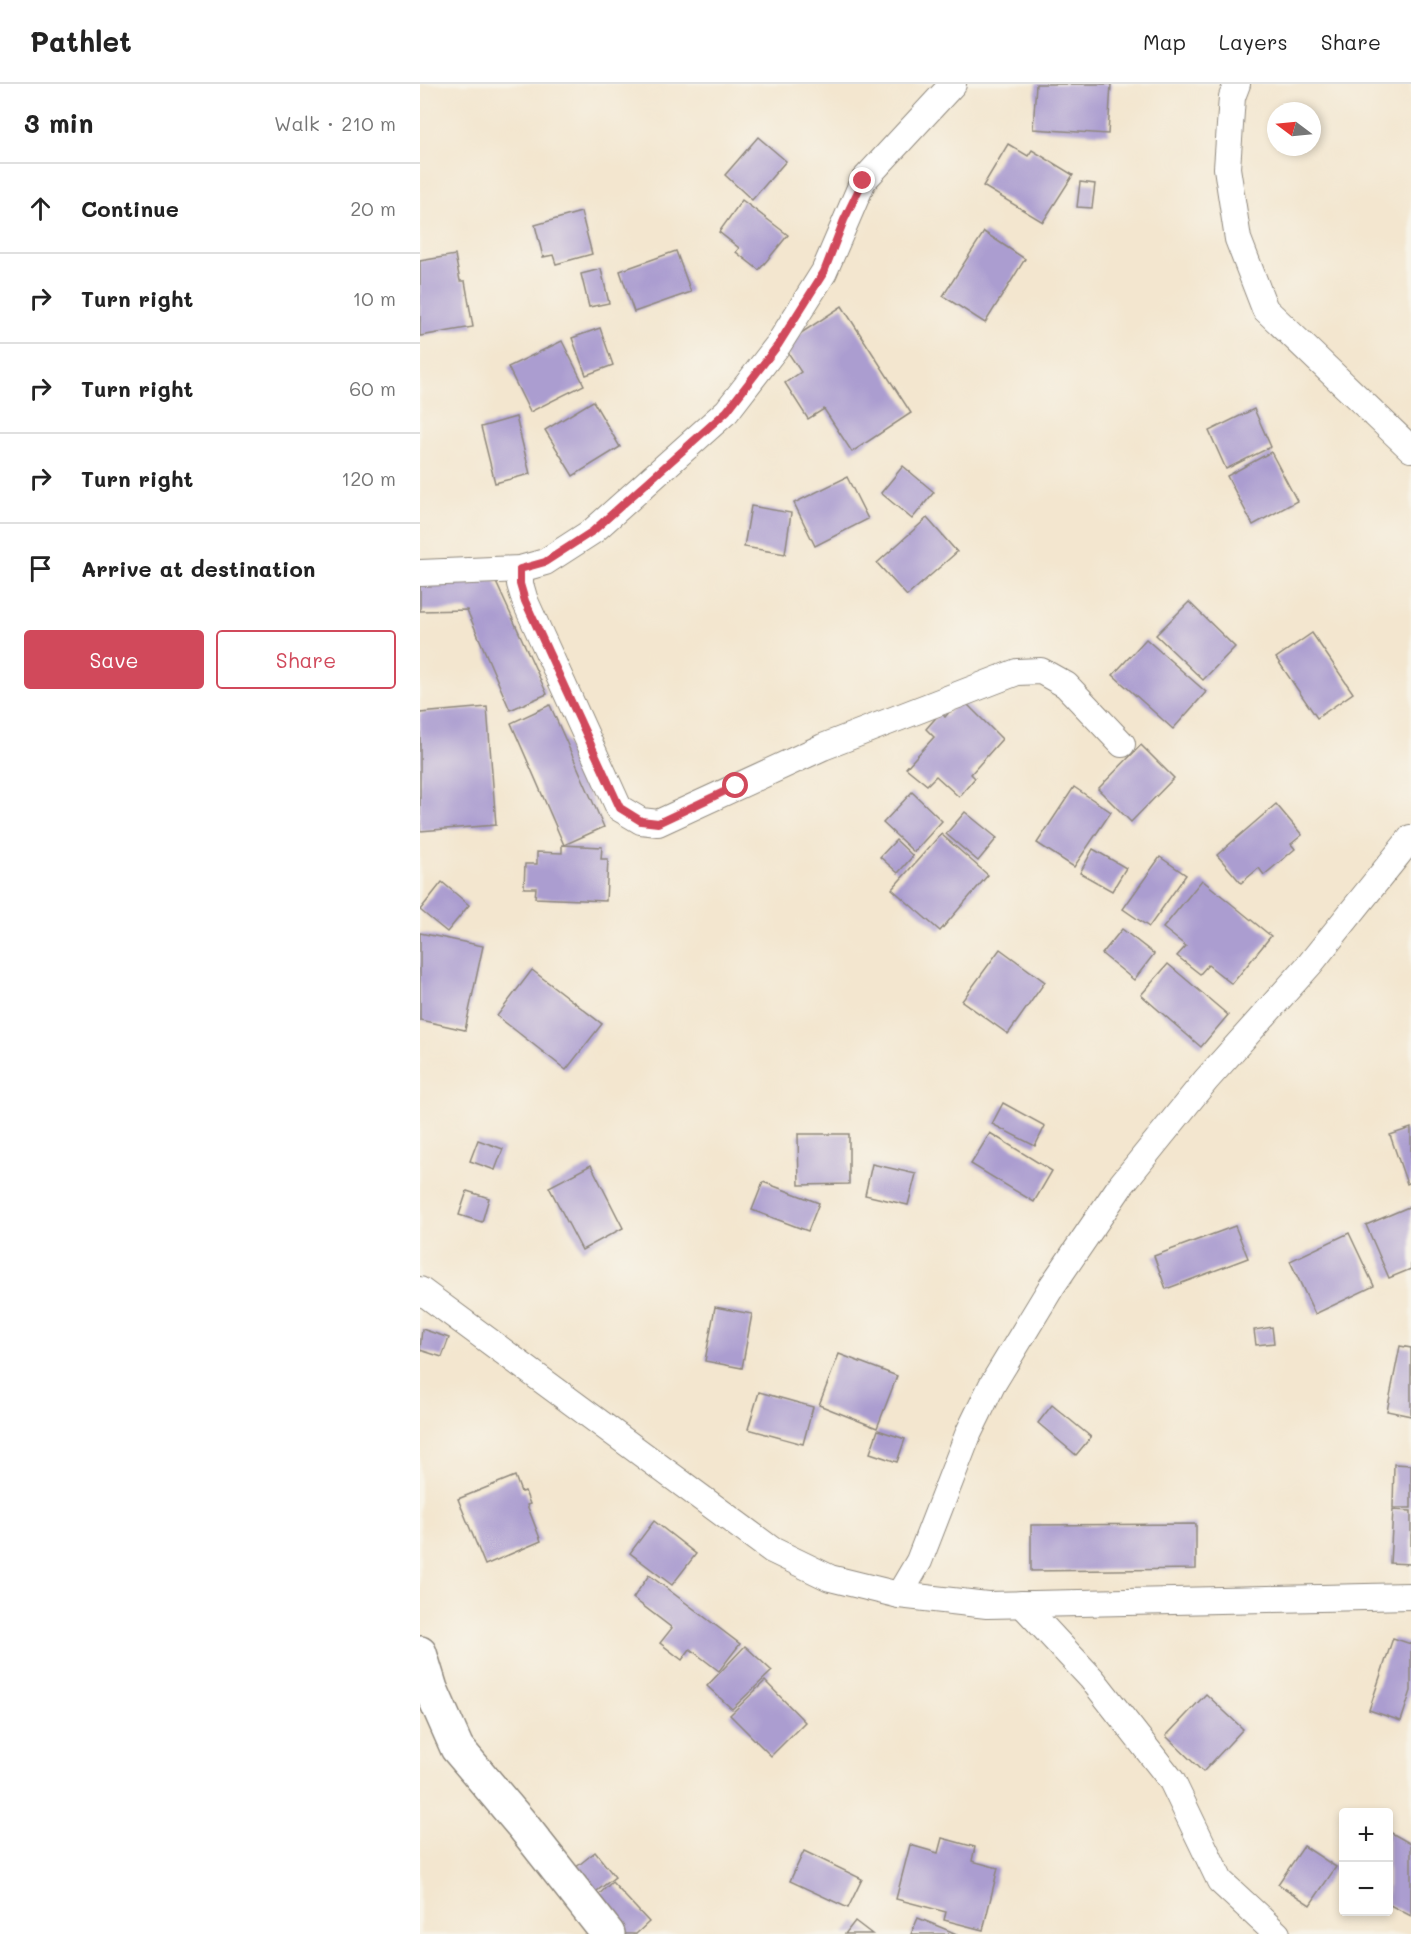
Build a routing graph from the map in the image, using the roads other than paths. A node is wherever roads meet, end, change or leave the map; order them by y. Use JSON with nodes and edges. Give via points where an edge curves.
{"nodes":[{"id":1,"x":953,"y":84,"type":"edge"},
{"id":2,"x":1237,"y":84,"type":"edge"},
{"id":3,"x":1411,"y":449,"type":"edge"},
{"id":4,"x":520,"y":569,"type":"junction"},
{"id":5,"x":420,"y":573,"type":"edge"},
{"id":6,"x":1122,"y":744,"type":"dead end"},
{"id":7,"x":1411,"y":838,"type":"edge"},
{"id":8,"x":420,"y":1290,"type":"edge"},
{"id":9,"x":899,"y":1595,"type":"junction"},
{"id":10,"x":1411,"y":1596,"type":"edge"},
{"id":11,"x":1022,"y":1604,"type":"junction"},
{"id":12,"x":420,"y":1653,"type":"edge"},
{"id":13,"x":608,"y":1934,"type":"edge"},
{"id":14,"x":1277,"y":1934,"type":"edge"}],
"edges":[{"from":1,"to":4,"type":"street","via":[[863,181],[824,272],[778,345],[727,411],[593,531],[545,562]]},
{"from":2,"to":3,"type":"street","via":[[1232,98],[1227,168],[1238,239],[1265,309]]},
{"from":4,"to":5,"type":"street"},
{"from":4,"to":6,"type":"street","via":[[525,601],[620,808],[641,821],[658,823],[823,747],[1017,672],[1041,671],[1066,685]]},
{"from":7,"to":9,"type":"street","via":[[1310,964],[1206,1080],[1121,1185],[992,1384],[969,1432],[920,1561]]},
{"from":8,"to":9,"type":"street","via":[[772,1550],[831,1578]]},
{"from":9,"to":11,"type":"street","via":[[987,1605]]},
{"from":10,"to":11,"type":"street"},
{"from":11,"to":14,"type":"street","via":[[1092,1679],[1172,1781],[1220,1881]]},
{"from":12,"to":13,"type":"street","via":[[430,1689],[457,1748]]}]}
